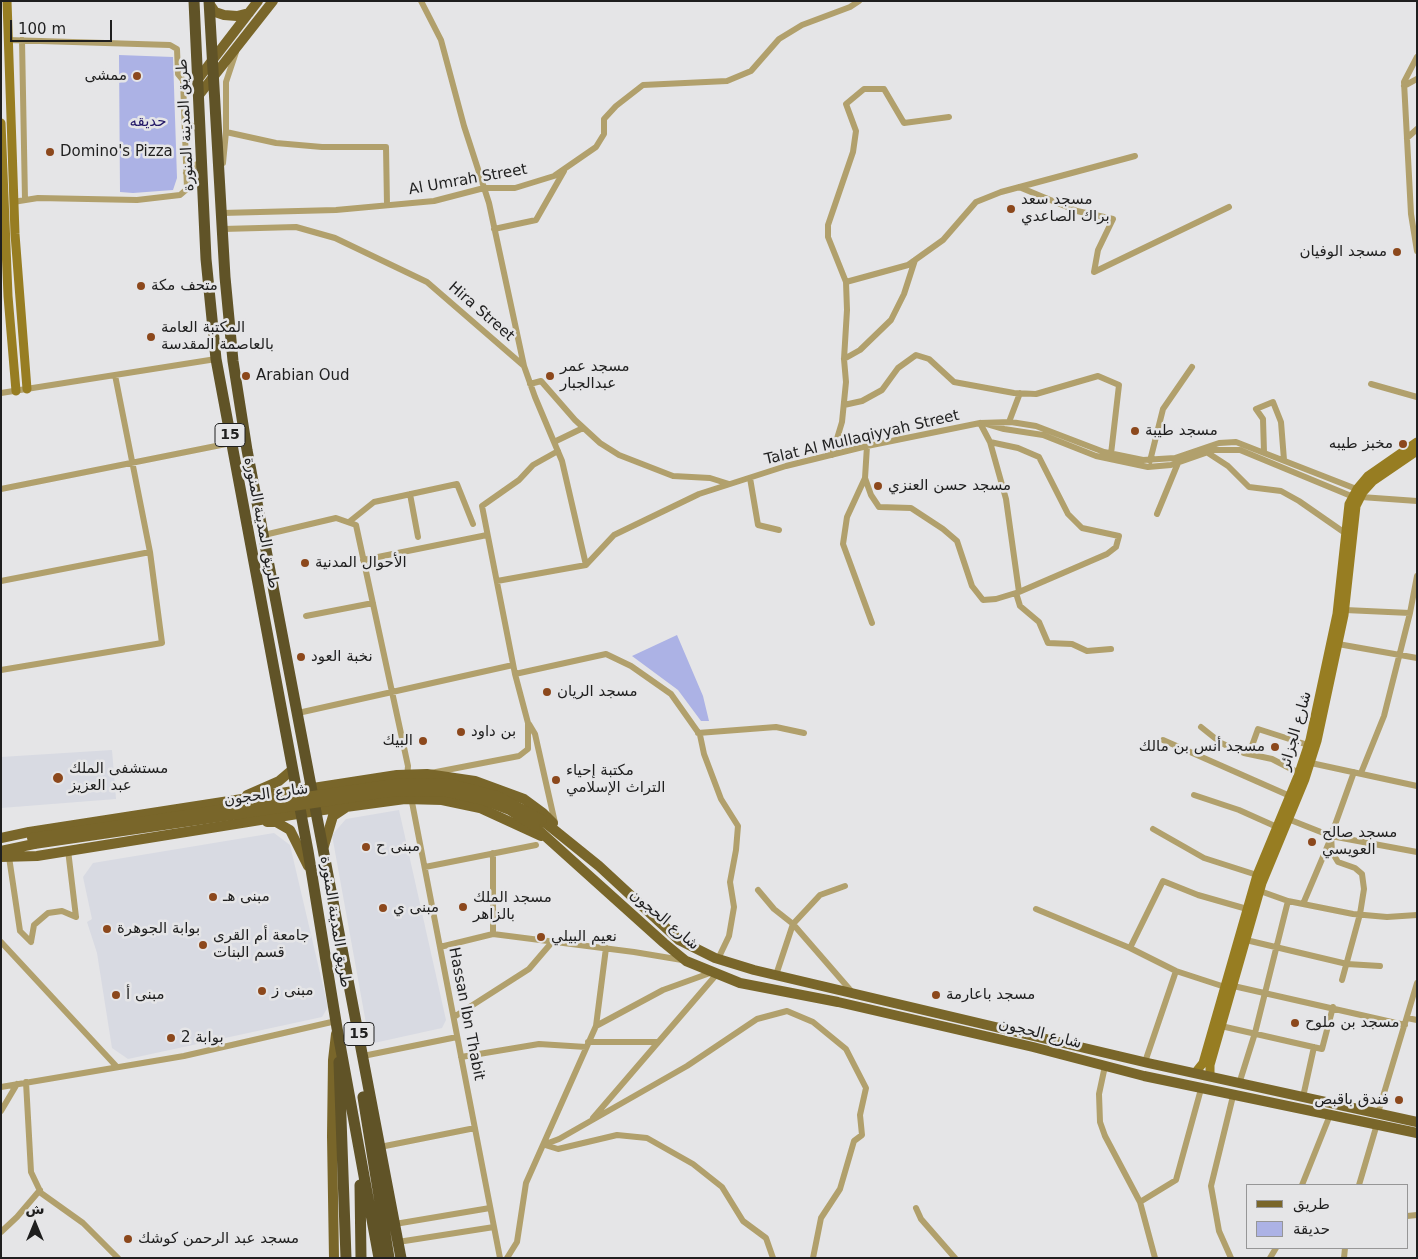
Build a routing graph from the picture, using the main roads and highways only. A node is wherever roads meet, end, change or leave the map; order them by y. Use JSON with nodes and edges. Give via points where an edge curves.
{"nodes":[{"id":1,"x":194,"y":1,"type":"edge"},
{"id":2,"x":258,"y":1,"type":"edge"},
{"id":3,"x":273,"y":1,"type":"edge"},
{"id":4,"x":209,"y":2,"type":"edge"},
{"id":5,"x":249,"y":13,"type":"junction"},
{"id":6,"x":211,"y":61,"type":"junction"},
{"id":7,"x":198,"y":78,"type":"junction"},
{"id":8,"x":212,"y":79,"type":"junction"},
{"id":9,"x":199,"y":95,"type":"junction"},
{"id":10,"x":292,"y":770,"type":"junction"},
{"id":11,"x":313,"y":789,"type":"junction"},
{"id":12,"x":295,"y":792,"type":"junction"},
{"id":13,"x":235,"y":801,"type":"junction"},
{"id":14,"x":348,"y":806,"type":"junction"},
{"id":15,"x":316,"y":811,"type":"junction"},
{"id":16,"x":300,"y":814,"type":"junction"},
{"id":17,"x":248,"y":822,"type":"junction"},
{"id":18,"x":539,"y":824,"type":"junction"},
{"id":19,"x":1,"y":840,"type":"edge"},
{"id":20,"x":550,"y":840,"type":"junction"},
{"id":21,"x":32,"y":841,"type":"junction"},
{"id":22,"x":574,"y":846,"type":"junction"},
{"id":23,"x":323,"y":853,"type":"junction"},
{"id":24,"x":4,"y":855,"type":"edge"},
{"id":25,"x":310,"y":872,"type":"junction"},
{"id":26,"x":336,"y":1024,"type":"junction"},
{"id":27,"x":358,"y":1028,"type":"junction"},
{"id":28,"x":342,"y":1046,"type":"junction"},
{"id":29,"x":1417,"y":1122,"type":"edge"},
{"id":30,"x":1417,"y":1133,"type":"edge"},
{"id":31,"x":334,"y":1258,"type":"edge"},
{"id":32,"x":346,"y":1258,"type":"edge"},
{"id":33,"x":361,"y":1258,"type":"edge"},
{"id":34,"x":379,"y":1258,"type":"edge"},
{"id":35,"x":389,"y":1258,"type":"edge"},
{"id":36,"x":401,"y":1258,"type":"edge"}],
"edges":[{"from":1,"to":7,"type":"highway","name":"طريق المدينة المنورة","number":"15"},
{"from":2,"to":5,"type":"main road"},
{"from":3,"to":8,"type":"main road"},
{"from":4,"to":5,"type":"main road","via":[[215,12],[224,15]]},
{"from":4,"to":6,"type":"highway","name":"طريق المدينة المنورة","number":"15"},
{"from":5,"to":6,"type":"main road"},
{"from":6,"to":7,"type":"main road"},
{"from":6,"to":8,"type":"highway","name":"طريق المدينة المنورة","number":"15"},
{"from":7,"to":9,"type":"highway","name":"طريق المدينة المنورة","number":"15"},
{"from":8,"to":9,"type":"main road"},
{"from":8,"to":11,"type":"highway","name":"طريق المدينة المنورة","number":"15","via":[[233,361],[247,450]]},
{"from":9,"to":10,"type":"highway","name":"طريق المدينة المنورة","number":"15","via":[[206,259],[216,359]]},
{"from":10,"to":12,"type":"highway","name":"طريق المدينة المنورة","number":"15"},
{"from":10,"to":13,"type":"main road","via":[[279,781]]},
{"from":11,"to":12,"type":"main road"},
{"from":11,"to":15,"type":"highway","name":"طريق المدينة المنورة","number":"15"},
{"from":11,"to":22,"type":"main road","via":[[406,775],[427,774],[475,781],[524,799],[543,813]]},
{"from":12,"to":13,"type":"main road"},
{"from":12,"to":16,"type":"highway","name":"طريق المدينة المنورة","number":"15"},
{"from":13,"to":19,"type":"main road","via":[[28,832]]},
{"from":14,"to":15,"type":"main road"},
{"from":14,"to":20,"type":"main road","via":[[442,800],[480,808]]},
{"from":14,"to":23,"type":"main road","via":[[333,816]]},
{"from":15,"to":16,"type":"main road"},
{"from":15,"to":23,"type":"highway","name":"طريق المدينة المنورة","number":"15"},
{"from":16,"to":17,"type":"main road"},
{"from":16,"to":25,"type":"highway","name":"طريق المدينة المنورة","number":"15"},
{"from":17,"to":24,"type":"main road","via":[[37,856]]},
{"from":17,"to":25,"type":"main road","via":[[276,822],[290,830]]},
{"from":18,"to":20,"type":"main road","name":"شارع الحجون"},
{"from":18,"to":21,"type":"main road","name":"شارع الحجون","bridge":true,"via":[[497,796],[448,783],[393,784]]},
{"from":18,"to":22,"type":"main road","name":"شارع الحجون"},
{"from":19,"to":21,"type":"main road","name":"شارع الحجون"},
{"from":20,"to":30,"type":"main road","name":"شارع الحجون","via":[[664,943],[686,961],[713,974],[740,983],[1034,1047],[1201,1089]]},
{"from":21,"to":24,"type":"main road","name":"شارع الحجون"},
{"from":22,"to":29,"type":"main road","name":"شارع الحجون","via":[[679,940],[718,959],[1239,1084]]},
{"from":23,"to":27,"type":"highway","name":"طريق المدينة المنورة","number":"15"},
{"from":25,"to":26,"type":"highway","name":"طريق المدينة المنورة","number":"15"},
{"from":26,"to":28,"type":"highway","name":"طريق المدينة المنورة","number":"15"},
{"from":26,"to":31,"type":"main road","via":[[332,1136]]},
{"from":27,"to":35,"type":"highway","name":"طريق المدينة المنورة","number":"15","via":[[355,1049]]},
{"from":27,"to":36,"type":"highway","name":"طريق المدينة المنورة","number":"15"},
{"from":28,"to":32,"type":"highway","via":[[338,1060]]},
{"from":28,"to":33,"type":"highway","via":[[350,1058],[354,1099]]},
{"from":28,"to":34,"type":"highway"}]}
